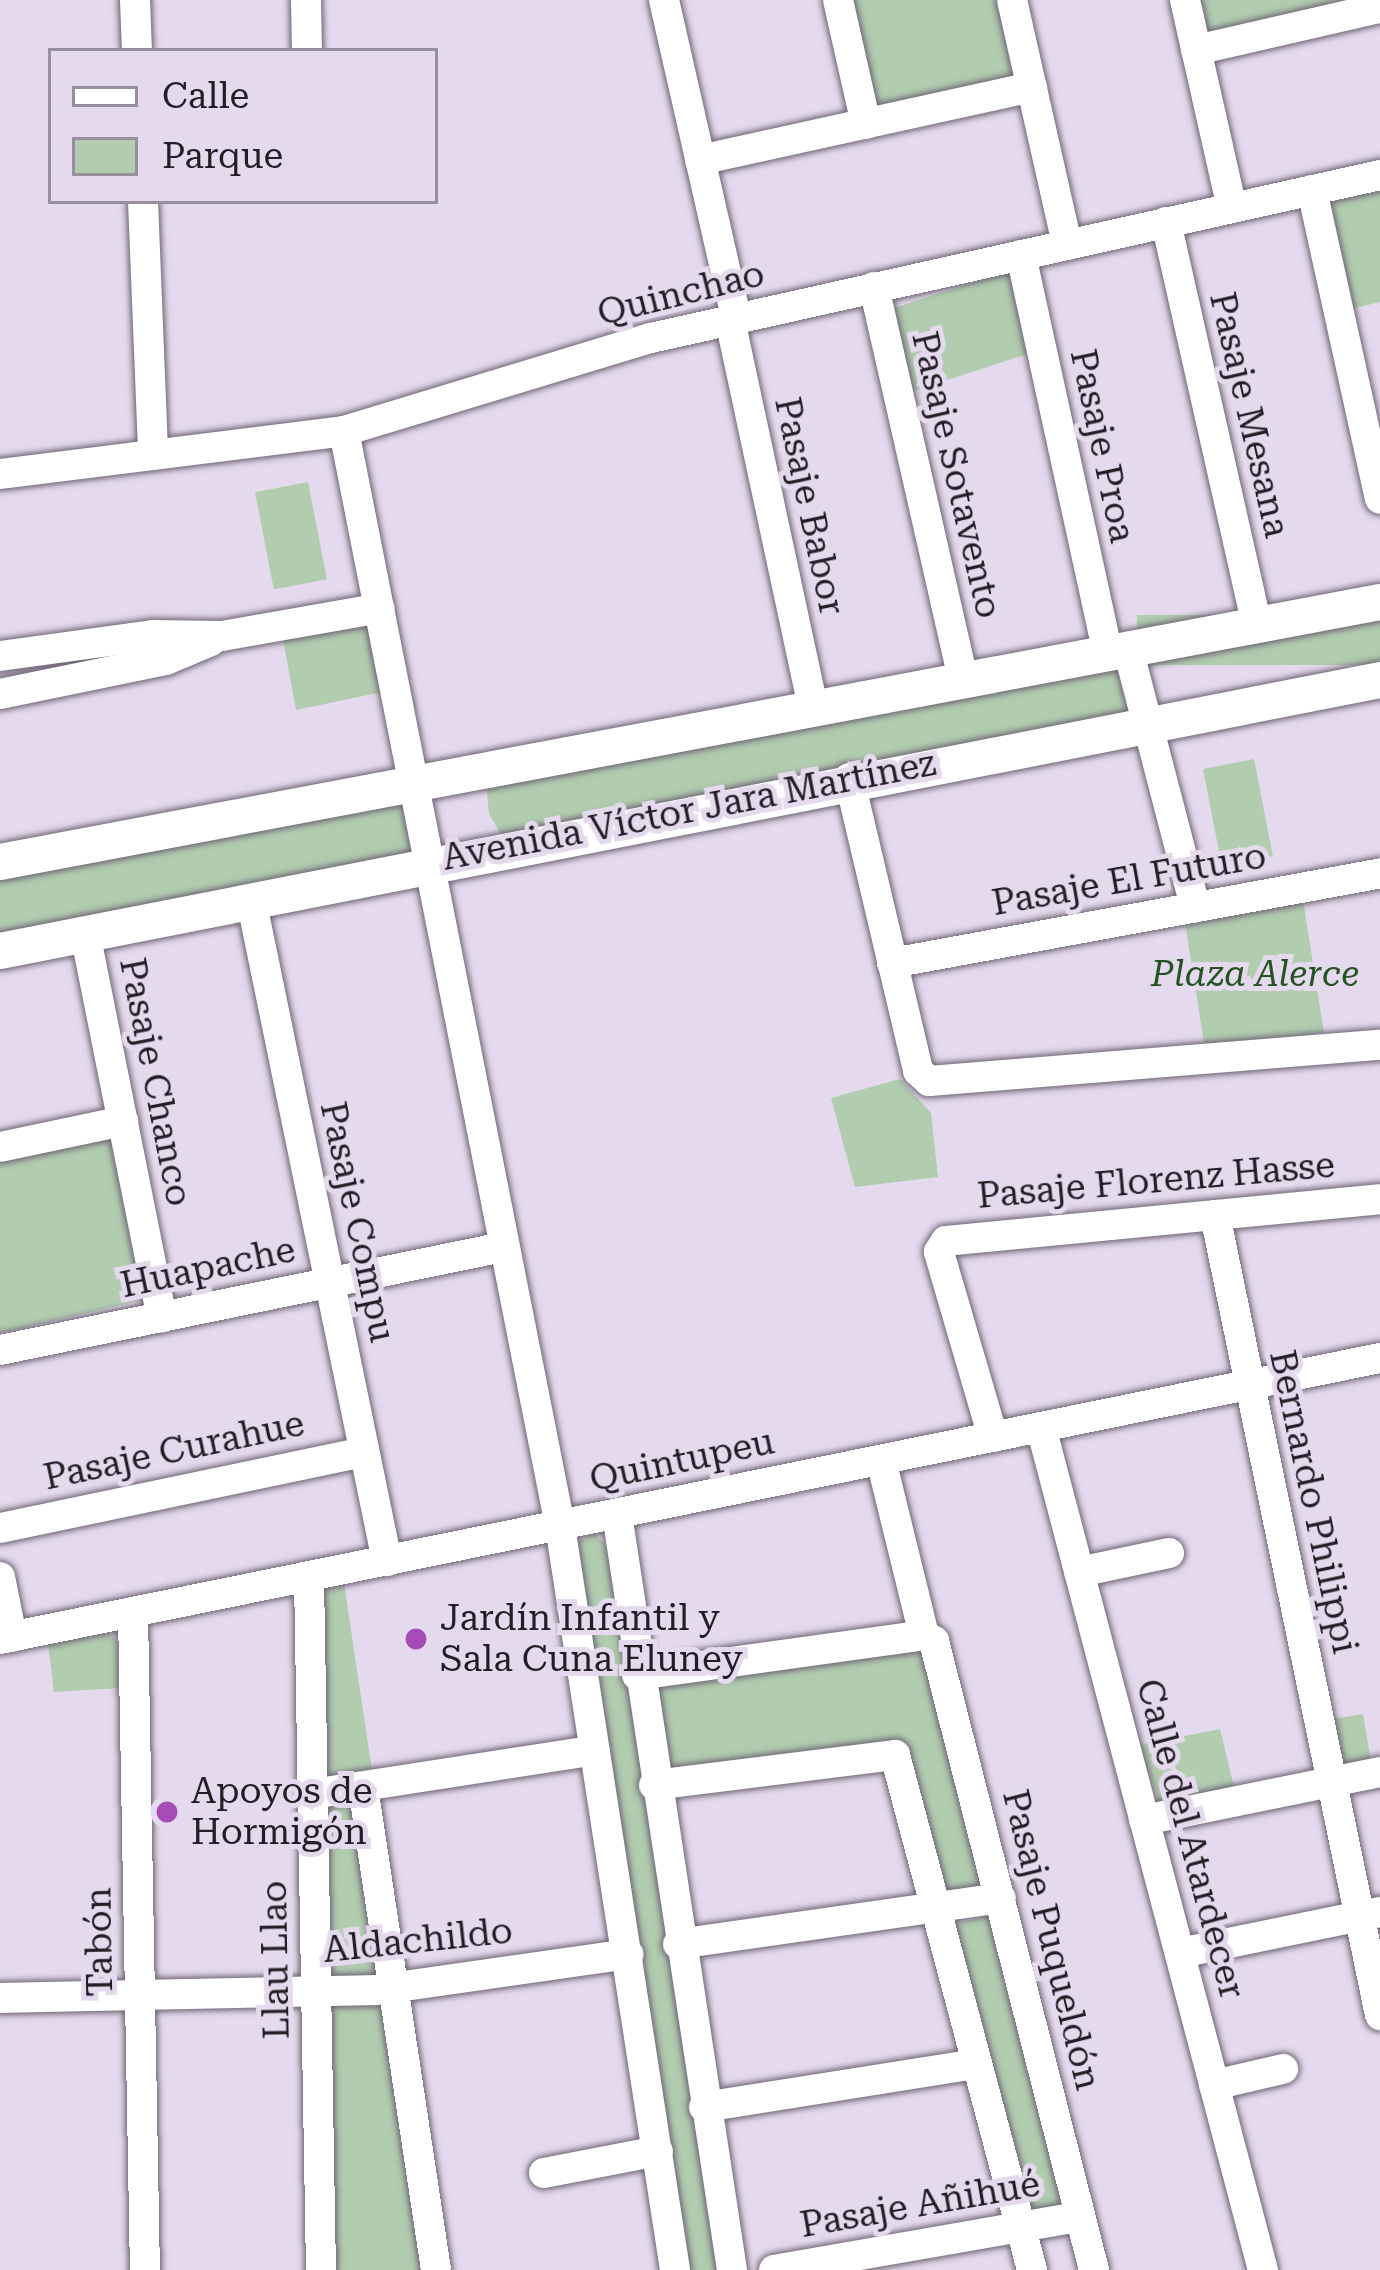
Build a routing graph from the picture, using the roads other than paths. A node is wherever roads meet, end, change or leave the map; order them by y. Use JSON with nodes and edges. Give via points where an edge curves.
{"nodes":[{"id":1,"x":135,"y":0,"type":"edge"},
{"id":2,"x":307,"y":0,"type":"edge"},
{"id":3,"x":664,"y":0,"type":"edge"},
{"id":4,"x":838,"y":0,"type":"edge"},
{"id":5,"x":1012,"y":0,"type":"edge"},
{"id":6,"x":1185,"y":0,"type":"edge"},
{"id":7,"x":1367,"y":7,"type":"edge"},
{"id":8,"x":137,"y":48,"type":"edge"},
{"id":9,"x":307,"y":48,"type":"edge"},
{"id":10,"x":1196,"y":50,"type":"junction"},
{"id":11,"x":1031,"y":87,"type":"junction"},
{"id":12,"x":866,"y":124,"type":"junction"},
{"id":13,"x":700,"y":160,"type":"junction"},
{"id":14,"x":1380,"y":175,"type":"edge"},
{"id":15,"x":1312,"y":190,"type":"junction"},
{"id":16,"x":143,"y":204,"type":"edge"},
{"id":17,"x":1232,"y":208,"type":"junction"},
{"id":18,"x":1166,"y":223,"type":"junction"},
{"id":19,"x":1067,"y":245,"type":"junction"},
{"id":20,"x":1021,"y":255,"type":"junction"},
{"id":21,"x":874,"y":287,"type":"junction"},
{"id":22,"x":733,"y":319,"type":"junction"},
{"id":23,"x":344,"y":430,"type":"junction"},
{"id":24,"x":153,"y":455,"type":"junction"},
{"id":25,"x":0,"y":474,"type":"edge"},
{"id":26,"x":1380,"y":499,"type":"edge"},
{"id":27,"x":1380,"y":602,"type":"edge"},
{"id":28,"x":380,"y":608,"type":"junction"},
{"id":29,"x":1257,"y":625,"type":"junction"},
{"id":30,"x":222,"y":636,"type":"junction"},
{"id":31,"x":1118,"y":651,"type":"junction"},
{"id":32,"x":0,"y":656,"type":"edge"},
{"id":33,"x":963,"y":680,"type":"junction"},
{"id":34,"x":1380,"y":680,"type":"edge"},
{"id":35,"x":0,"y":694,"type":"edge"},
{"id":36,"x":813,"y":708,"type":"junction"},
{"id":37,"x":1150,"y":721,"type":"junction"},
{"id":38,"x":848,"y":778,"type":"junction"},
{"id":39,"x":415,"y":779,"type":"junction"},
{"id":40,"x":0,"y":862,"type":"edge"},
{"id":41,"x":432,"y":863,"type":"junction"},
{"id":42,"x":1380,"y":873,"type":"edge"},
{"id":43,"x":251,"y":899,"type":"junction"},
{"id":44,"x":1195,"y":907,"type":"junction"},
{"id":45,"x":85,"y":933,"type":"junction"},
{"id":46,"x":0,"y":950,"type":"edge"},
{"id":47,"x":892,"y":963,"type":"junction"},
{"id":48,"x":1380,"y":1045,"type":"edge"},
{"id":49,"x":123,"y":1121,"type":"junction"},
{"id":50,"x":0,"y":1147,"type":"edge"},
{"id":51,"x":1380,"y":1199,"type":"edge"},
{"id":52,"x":1215,"y":1215,"type":"junction"},
{"id":53,"x":503,"y":1247,"type":"junction"},
{"id":54,"x":330,"y":1283,"type":"junction"},
{"id":55,"x":161,"y":1317,"type":"junction"},
{"id":56,"x":0,"y":1350,"type":"edge"},
{"id":57,"x":1380,"y":1359,"type":"edge"},
{"id":58,"x":1248,"y":1385,"type":"junction"},
{"id":59,"x":1041,"y":1427,"type":"junction"},
{"id":60,"x":993,"y":1437,"type":"junction"},
{"id":61,"x":364,"y":1452,"type":"junction"},
{"id":62,"x":881,"y":1460,"type":"junction"},
{"id":63,"x":617,"y":1514,"type":"junction"},
{"id":64,"x":560,"y":1526,"type":"junction"},
{"id":65,"x":0,"y":1528,"type":"edge"},
{"id":66,"x":1169,"y":1552,"type":"dead end"},
{"id":67,"x":387,"y":1561,"type":"junction"},
{"id":68,"x":1079,"y":1572,"type":"junction"},
{"id":69,"x":0,"y":1577,"type":"edge"},
{"id":70,"x":308,"y":1577,"type":"junction"},
{"id":71,"x":133,"y":1612,"type":"junction"},
{"id":72,"x":924,"y":1635,"type":"junction"},
{"id":73,"x":6,"y":1638,"type":"edge"},
{"id":74,"x":637,"y":1676,"type":"junction"},
{"id":75,"x":595,"y":1750,"type":"junction"},
{"id":76,"x":1380,"y":1772,"type":"edge"},
{"id":77,"x":1332,"y":1782,"type":"junction"},
{"id":78,"x":654,"y":1785,"type":"junction"},
{"id":79,"x":363,"y":1787,"type":"junction"},
{"id":80,"x":312,"y":1794,"type":"junction"},
{"id":81,"x":1144,"y":1820,"type":"junction"},
{"id":82,"x":1001,"y":1898,"type":"junction"},
{"id":83,"x":935,"y":1907,"type":"junction"},
{"id":84,"x":1370,"y":1914,"type":"edge"},
{"id":85,"x":678,"y":1944,"type":"junction"},
{"id":86,"x":1180,"y":1953,"type":"junction"},
{"id":87,"x":628,"y":1954,"type":"junction"},
{"id":88,"x":394,"y":1988,"type":"junction"},
{"id":89,"x":316,"y":1992,"type":"junction"},
{"id":90,"x":140,"y":1997,"type":"junction"},
{"id":91,"x":0,"y":1998,"type":"edge"},
{"id":92,"x":1380,"y":2015,"type":"edge"},
{"id":93,"x":977,"y":2064,"type":"junction"},
{"id":94,"x":1282,"y":2069,"type":"dead end"},
{"id":95,"x":1214,"y":2085,"type":"junction"},
{"id":96,"x":704,"y":2108,"type":"junction"},
{"id":97,"x":658,"y":2151,"type":"junction"},
{"id":98,"x":544,"y":2173,"type":"dead end"},
{"id":99,"x":1079,"y":2217,"type":"junction"},
{"id":100,"x":1021,"y":2227,"type":"junction"},
{"id":101,"x":145,"y":2270,"type":"edge"},
{"id":102,"x":320,"y":2270,"type":"edge"},
{"id":103,"x":436,"y":2270,"type":"edge"},
{"id":104,"x":675,"y":2270,"type":"edge"},
{"id":105,"x":732,"y":2270,"type":"edge"},
{"id":106,"x":774,"y":2270,"type":"edge"},
{"id":107,"x":1032,"y":2270,"type":"edge"},
{"id":108,"x":1094,"y":2270,"type":"edge"},
{"id":109,"x":1263,"y":2270,"type":"edge"}],
"edges":[{"from":1,"to":8,"type":"street"},
{"from":2,"to":9,"type":"street"},
{"from":3,"to":13,"type":"street","name":"Pasaje Babor"},
{"from":4,"to":12,"type":"street"},
{"from":5,"to":11,"type":"street"},
{"from":6,"to":10,"type":"street"},
{"from":7,"to":10,"type":"street"},
{"from":10,"to":17,"type":"street"},
{"from":11,"to":12,"type":"street"},
{"from":11,"to":19,"type":"street"},
{"from":12,"to":13,"type":"street"},
{"from":13,"to":22,"type":"street","name":"Pasaje Babor"},
{"from":14,"to":15,"type":"street","name":"Quinchao"},
{"from":15,"to":17,"type":"street","name":"Quinchao"},
{"from":15,"to":26,"type":"street"},
{"from":16,"to":24,"type":"street"},
{"from":17,"to":18,"type":"street","name":"Quinchao"},
{"from":18,"to":19,"type":"street","name":"Quinchao"},
{"from":18,"to":29,"type":"street","name":"Pasaje Mesana"},
{"from":19,"to":20,"type":"street","name":"Quinchao"},
{"from":20,"to":21,"type":"street","name":"Quinchao"},
{"from":20,"to":31,"type":"street","name":"Pasaje Proa"},
{"from":21,"to":22,"type":"street","name":"Quinchao"},
{"from":21,"to":33,"type":"street","name":"Pasaje Sotavento"},
{"from":22,"to":23,"type":"street","name":"Quinchao"},
{"from":22,"to":36,"type":"street","name":"Pasaje Babor"},
{"from":23,"to":24,"type":"street","name":"Quinchao"},
{"from":23,"to":28,"type":"street"},
{"from":24,"to":25,"type":"street","name":"Quinchao"},
{"from":27,"to":29,"type":"main road"},
{"from":28,"to":30,"type":"street"},
{"from":28,"to":39,"type":"street"},
{"from":29,"to":31,"type":"main road"},
{"from":30,"to":32,"type":"street","via":[[153,635]]},
{"from":30,"to":35,"type":"street","via":[[166,660]]},
{"from":31,"to":33,"type":"main road"},
{"from":31,"to":37,"type":"street","name":"Pasaje Proa"},
{"from":33,"to":36,"type":"main road"},
{"from":34,"to":37,"type":"main road","name":"Avenida Víctor Jara Martínez"},
{"from":36,"to":39,"type":"main road"},
{"from":37,"to":38,"type":"main road","name":"Avenida Víctor Jara Martínez"},
{"from":37,"to":44,"type":"street","name":"Pasaje Proa"},
{"from":38,"to":41,"type":"main road","name":"Avenida Víctor Jara Martínez"},
{"from":38,"to":47,"type":"street"},
{"from":39,"to":40,"type":"main road"},
{"from":39,"to":41,"type":"street"},
{"from":41,"to":43,"type":"main road","name":"Avenida Víctor Jara Martínez"},
{"from":41,"to":53,"type":"street"},
{"from":42,"to":44,"type":"street","name":"Pasaje El Futuro"},
{"from":43,"to":45,"type":"main road","name":"Avenida Víctor Jara Martínez"},
{"from":43,"to":54,"type":"street","name":"Pasaje Compu"},
{"from":44,"to":47,"type":"street","name":"Pasaje El Futuro"},
{"from":45,"to":46,"type":"main road","name":"Avenida Víctor Jara Martínez"},
{"from":45,"to":49,"type":"street","name":"Pasaje Chanco"},
{"from":47,"to":48,"type":"street","via":[[918,1071],[938,1083]]},
{"from":49,"to":50,"type":"street"},
{"from":49,"to":55,"type":"street","name":"Pasaje Chanco"},
{"from":51,"to":52,"type":"street","name":"Pasaje Florenz Hasse"},
{"from":52,"to":58,"type":"street","name":"Bernardo Philippi"},
{"from":52,"to":60,"type":"street","name":"Pasaje Florenz Hasse","via":[[940,1245]]},
{"from":53,"to":54,"type":"street","name":"Huapache"},
{"from":53,"to":64,"type":"street"},
{"from":54,"to":55,"type":"street","name":"Huapache"},
{"from":54,"to":61,"type":"street","name":"Pasaje Compu"},
{"from":55,"to":56,"type":"street","name":"Huapache"},
{"from":57,"to":58,"type":"street","name":"Quintupeu"},
{"from":58,"to":59,"type":"street","name":"Quintupeu"},
{"from":58,"to":77,"type":"street","name":"Bernardo Philippi"},
{"from":59,"to":60,"type":"street","name":"Quintupeu"},
{"from":59,"to":68,"type":"street","name":"Calle del Atardecer"},
{"from":60,"to":62,"type":"street","name":"Quintupeu"},
{"from":61,"to":65,"type":"street","name":"Pasaje Curahue"},
{"from":61,"to":67,"type":"street","name":"Pasaje Compu"},
{"from":62,"to":63,"type":"street","name":"Quintupeu"},
{"from":62,"to":72,"type":"street","name":"Pasaje Puqueldón"},
{"from":63,"to":64,"type":"street","name":"Quintupeu"},
{"from":63,"to":74,"type":"street"},
{"from":64,"to":67,"type":"street","name":"Quintupeu"},
{"from":64,"to":75,"type":"street"},
{"from":66,"to":68,"type":"street"},
{"from":67,"to":70,"type":"street","name":"Quintupeu"},
{"from":68,"to":81,"type":"street","name":"Calle del Atardecer"},
{"from":69,"to":73,"type":"street"},
{"from":70,"to":71,"type":"street","name":"Quintupeu"},
{"from":70,"to":80,"type":"street","name":"Llau Llao"},
{"from":71,"to":73,"type":"street","name":"Quintupeu"},
{"from":71,"to":90,"type":"street","name":"Tabón"},
{"from":72,"to":74,"type":"street"},
{"from":72,"to":82,"type":"street","name":"Pasaje Puqueldón","via":[[934,1641]]},
{"from":74,"to":78,"type":"street"},
{"from":75,"to":79,"type":"street"},
{"from":75,"to":87,"type":"street"},
{"from":76,"to":77,"type":"street"},
{"from":77,"to":81,"type":"street"},
{"from":77,"to":84,"type":"street","name":"Bernardo Philippi"},
{"from":78,"to":83,"type":"street","via":[[892,1753]]},
{"from":78,"to":85,"type":"street"},
{"from":79,"to":80,"type":"street"},
{"from":79,"to":88,"type":"street"},
{"from":80,"to":89,"type":"street","name":"Llau Llao"},
{"from":81,"to":86,"type":"street","name":"Calle del Atardecer"},
{"from":82,"to":83,"type":"street"},
{"from":82,"to":99,"type":"street","name":"Pasaje Puqueldón"},
{"from":83,"to":85,"type":"street"},
{"from":83,"to":93,"type":"street"},
{"from":84,"to":86,"type":"street"},
{"from":84,"to":92,"type":"street","name":"Bernardo Philippi"},
{"from":85,"to":96,"type":"street"},
{"from":86,"to":95,"type":"street","name":"Calle del Atardecer"},
{"from":87,"to":88,"type":"street","name":"Aldachildo"},
{"from":87,"to":97,"type":"street"},
{"from":88,"to":89,"type":"street","name":"Aldachildo"},
{"from":88,"to":103,"type":"street"},
{"from":89,"to":90,"type":"street","name":"Aldachildo"},
{"from":89,"to":102,"type":"street","name":"Llau Llao"},
{"from":90,"to":91,"type":"street","name":"Aldachildo"},
{"from":90,"to":101,"type":"street","name":"Tabón"},
{"from":93,"to":96,"type":"street"},
{"from":93,"to":100,"type":"street"},
{"from":94,"to":95,"type":"street"},
{"from":95,"to":109,"type":"street","name":"Calle del Atardecer"},
{"from":96,"to":105,"type":"street"},
{"from":97,"to":98,"type":"street"},
{"from":97,"to":104,"type":"street"},
{"from":99,"to":100,"type":"street","name":"Pasaje Añihué"},
{"from":99,"to":108,"type":"street","name":"Pasaje Puqueldón"},
{"from":100,"to":106,"type":"street","name":"Pasaje Añihué"},
{"from":100,"to":107,"type":"street"}]}
